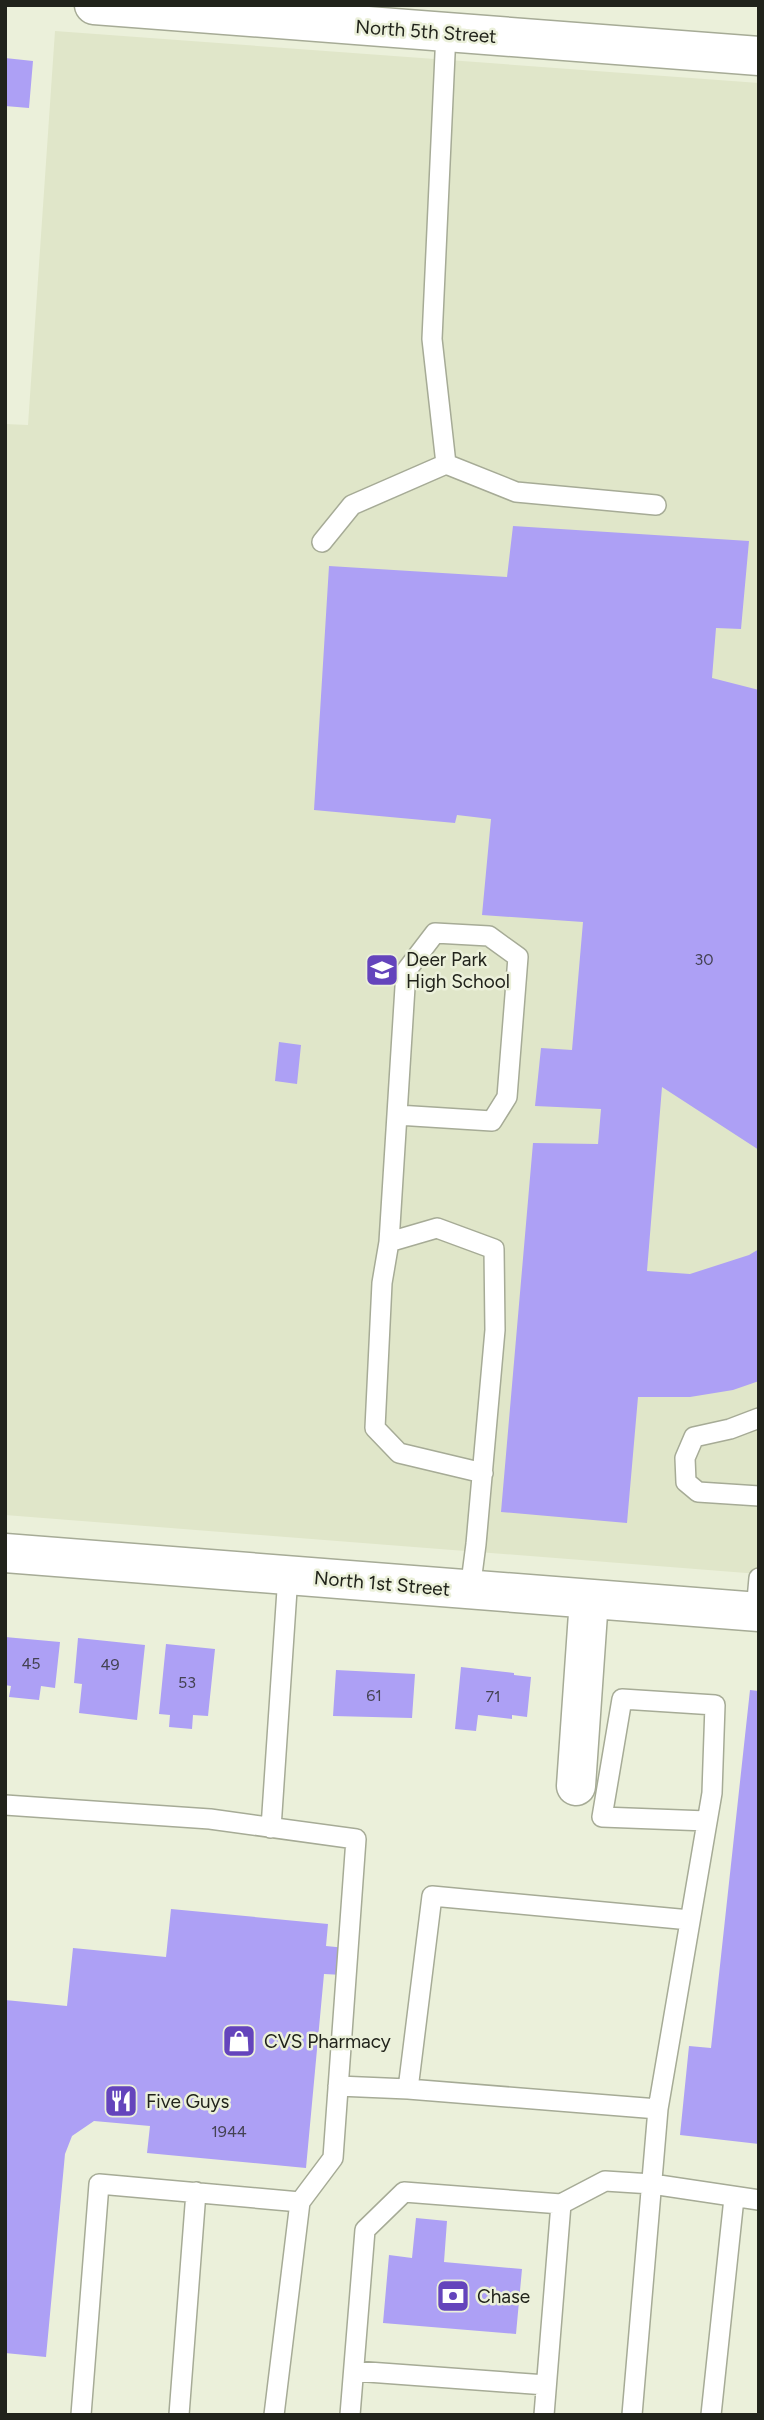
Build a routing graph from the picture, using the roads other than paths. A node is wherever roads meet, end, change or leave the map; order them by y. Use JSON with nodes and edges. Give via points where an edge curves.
{"nodes":[{"id":1,"x":94,"y":5,"type":"edge"},
{"id":2,"x":446,"y":32,"type":"junction"},
{"id":3,"x":759,"y":56,"type":"edge"},
{"id":4,"x":446,"y":464,"type":"junction"},
{"id":5,"x":656,"y":505,"type":"dead end"},
{"id":6,"x":322,"y":542,"type":"dead end"},
{"id":7,"x":397,"y":1115,"type":"junction"},
{"id":8,"x":389,"y":1242,"type":"junction"},
{"id":9,"x":759,"y":1418,"type":"edge"},
{"id":10,"x":483,"y":1473,"type":"junction"},
{"id":11,"x":759,"y":1496,"type":"edge"},
{"id":12,"x":5,"y":1553,"type":"edge"},
{"id":13,"x":288,"y":1576,"type":"junction"},
{"id":14,"x":470,"y":1590,"type":"junction"},
{"id":15,"x":589,"y":1599,"type":"junction"},
{"id":16,"x":758,"y":1600,"type":"edge"},
{"id":17,"x":576,"y":1786,"type":"dead end"},
{"id":18,"x":5,"y":1806,"type":"edge"},
{"id":19,"x":707,"y":1821,"type":"junction"},
{"id":20,"x":271,"y":1828,"type":"junction"},
{"id":21,"x":690,"y":1920,"type":"junction"},
{"id":22,"x":338,"y":2085,"type":"junction"},
{"id":23,"x":408,"y":2089,"type":"junction"},
{"id":24,"x":658,"y":2109,"type":"junction"},
{"id":25,"x":652,"y":2184,"type":"junction"},
{"id":26,"x":196,"y":2192,"type":"junction"},
{"id":27,"x":734,"y":2198,"type":"junction"},
{"id":28,"x":759,"y":2200,"type":"edge"},
{"id":29,"x":300,"y":2202,"type":"junction"},
{"id":30,"x":561,"y":2204,"type":"junction"},
{"id":31,"x":354,"y":2371,"type":"junction"},
{"id":32,"x":546,"y":2385,"type":"junction"},
{"id":33,"x":81,"y":2415,"type":"edge"},
{"id":34,"x":178,"y":2415,"type":"edge"},
{"id":35,"x":274,"y":2415,"type":"edge"},
{"id":36,"x":350,"y":2415,"type":"edge"},
{"id":37,"x":544,"y":2415,"type":"edge"},
{"id":38,"x":632,"y":2415,"type":"edge"},
{"id":39,"x":711,"y":2415,"type":"edge"}],
"edges":[{"from":1,"to":2,"type":"street","name":"North 5th Street"},
{"from":2,"to":3,"type":"street","name":"North 5th Street"},
{"from":2,"to":4,"type":"lane","via":[[432,339]]},
{"from":4,"to":5,"type":"lane","via":[[516,492]]},
{"from":4,"to":6,"type":"lane","via":[[352,505]]},
{"from":7,"to":7,"type":"lane","via":[[406,971],[435,933],[489,936],[518,957],[507,1097],[492,1121]]},
{"from":7,"to":8,"type":"lane"},
{"from":8,"to":10,"type":"lane","via":[[382,1283],[375,1428],[400,1453]]},
{"from":8,"to":10,"type":"lane","via":[[437,1228],[494,1249],[495,1330]]},
{"from":9,"to":11,"type":"lane","via":[[694,1437],[685,1458],[686,1482],[698,1492]]},
{"from":10,"to":14,"type":"lane"},
{"from":12,"to":13,"type":"street","name":"North 1st Street"},
{"from":13,"to":14,"type":"street","name":"North 1st Street"},
{"from":13,"to":20,"type":"lane"},
{"from":14,"to":15,"type":"street","name":"North 1st Street"},
{"from":15,"to":16,"type":"street","name":"North 1st Street"},
{"from":15,"to":17,"type":"street"},
{"from":18,"to":20,"type":"lane","via":[[210,1819]]},
{"from":19,"to":19,"type":"lane","via":[[715,1705],[622,1699],[602,1817]]},
{"from":19,"to":21,"type":"lane"},
{"from":20,"to":22,"type":"lane","via":[[356,1839]]},
{"from":21,"to":23,"type":"lane","via":[[432,1896]]},
{"from":21,"to":24,"type":"lane"},
{"from":22,"to":23,"type":"lane"},
{"from":22,"to":29,"type":"lane","via":[[332,2158]]},
{"from":23,"to":24,"type":"lane"},
{"from":24,"to":25,"type":"lane"},
{"from":25,"to":27,"type":"lane"},
{"from":25,"to":30,"type":"lane","via":[[605,2181]]},
{"from":25,"to":38,"type":"lane"},
{"from":26,"to":29,"type":"lane"},
{"from":26,"to":33,"type":"lane","via":[[99,2184]]},
{"from":26,"to":34,"type":"lane"},
{"from":27,"to":28,"type":"lane"},
{"from":27,"to":39,"type":"lane"},
{"from":29,"to":35,"type":"lane"},
{"from":30,"to":31,"type":"lane","via":[[404,2192],[365,2230]]},
{"from":30,"to":32,"type":"lane"},
{"from":31,"to":32,"type":"lane"},
{"from":31,"to":36,"type":"lane"},
{"from":32,"to":37,"type":"lane"}]}
